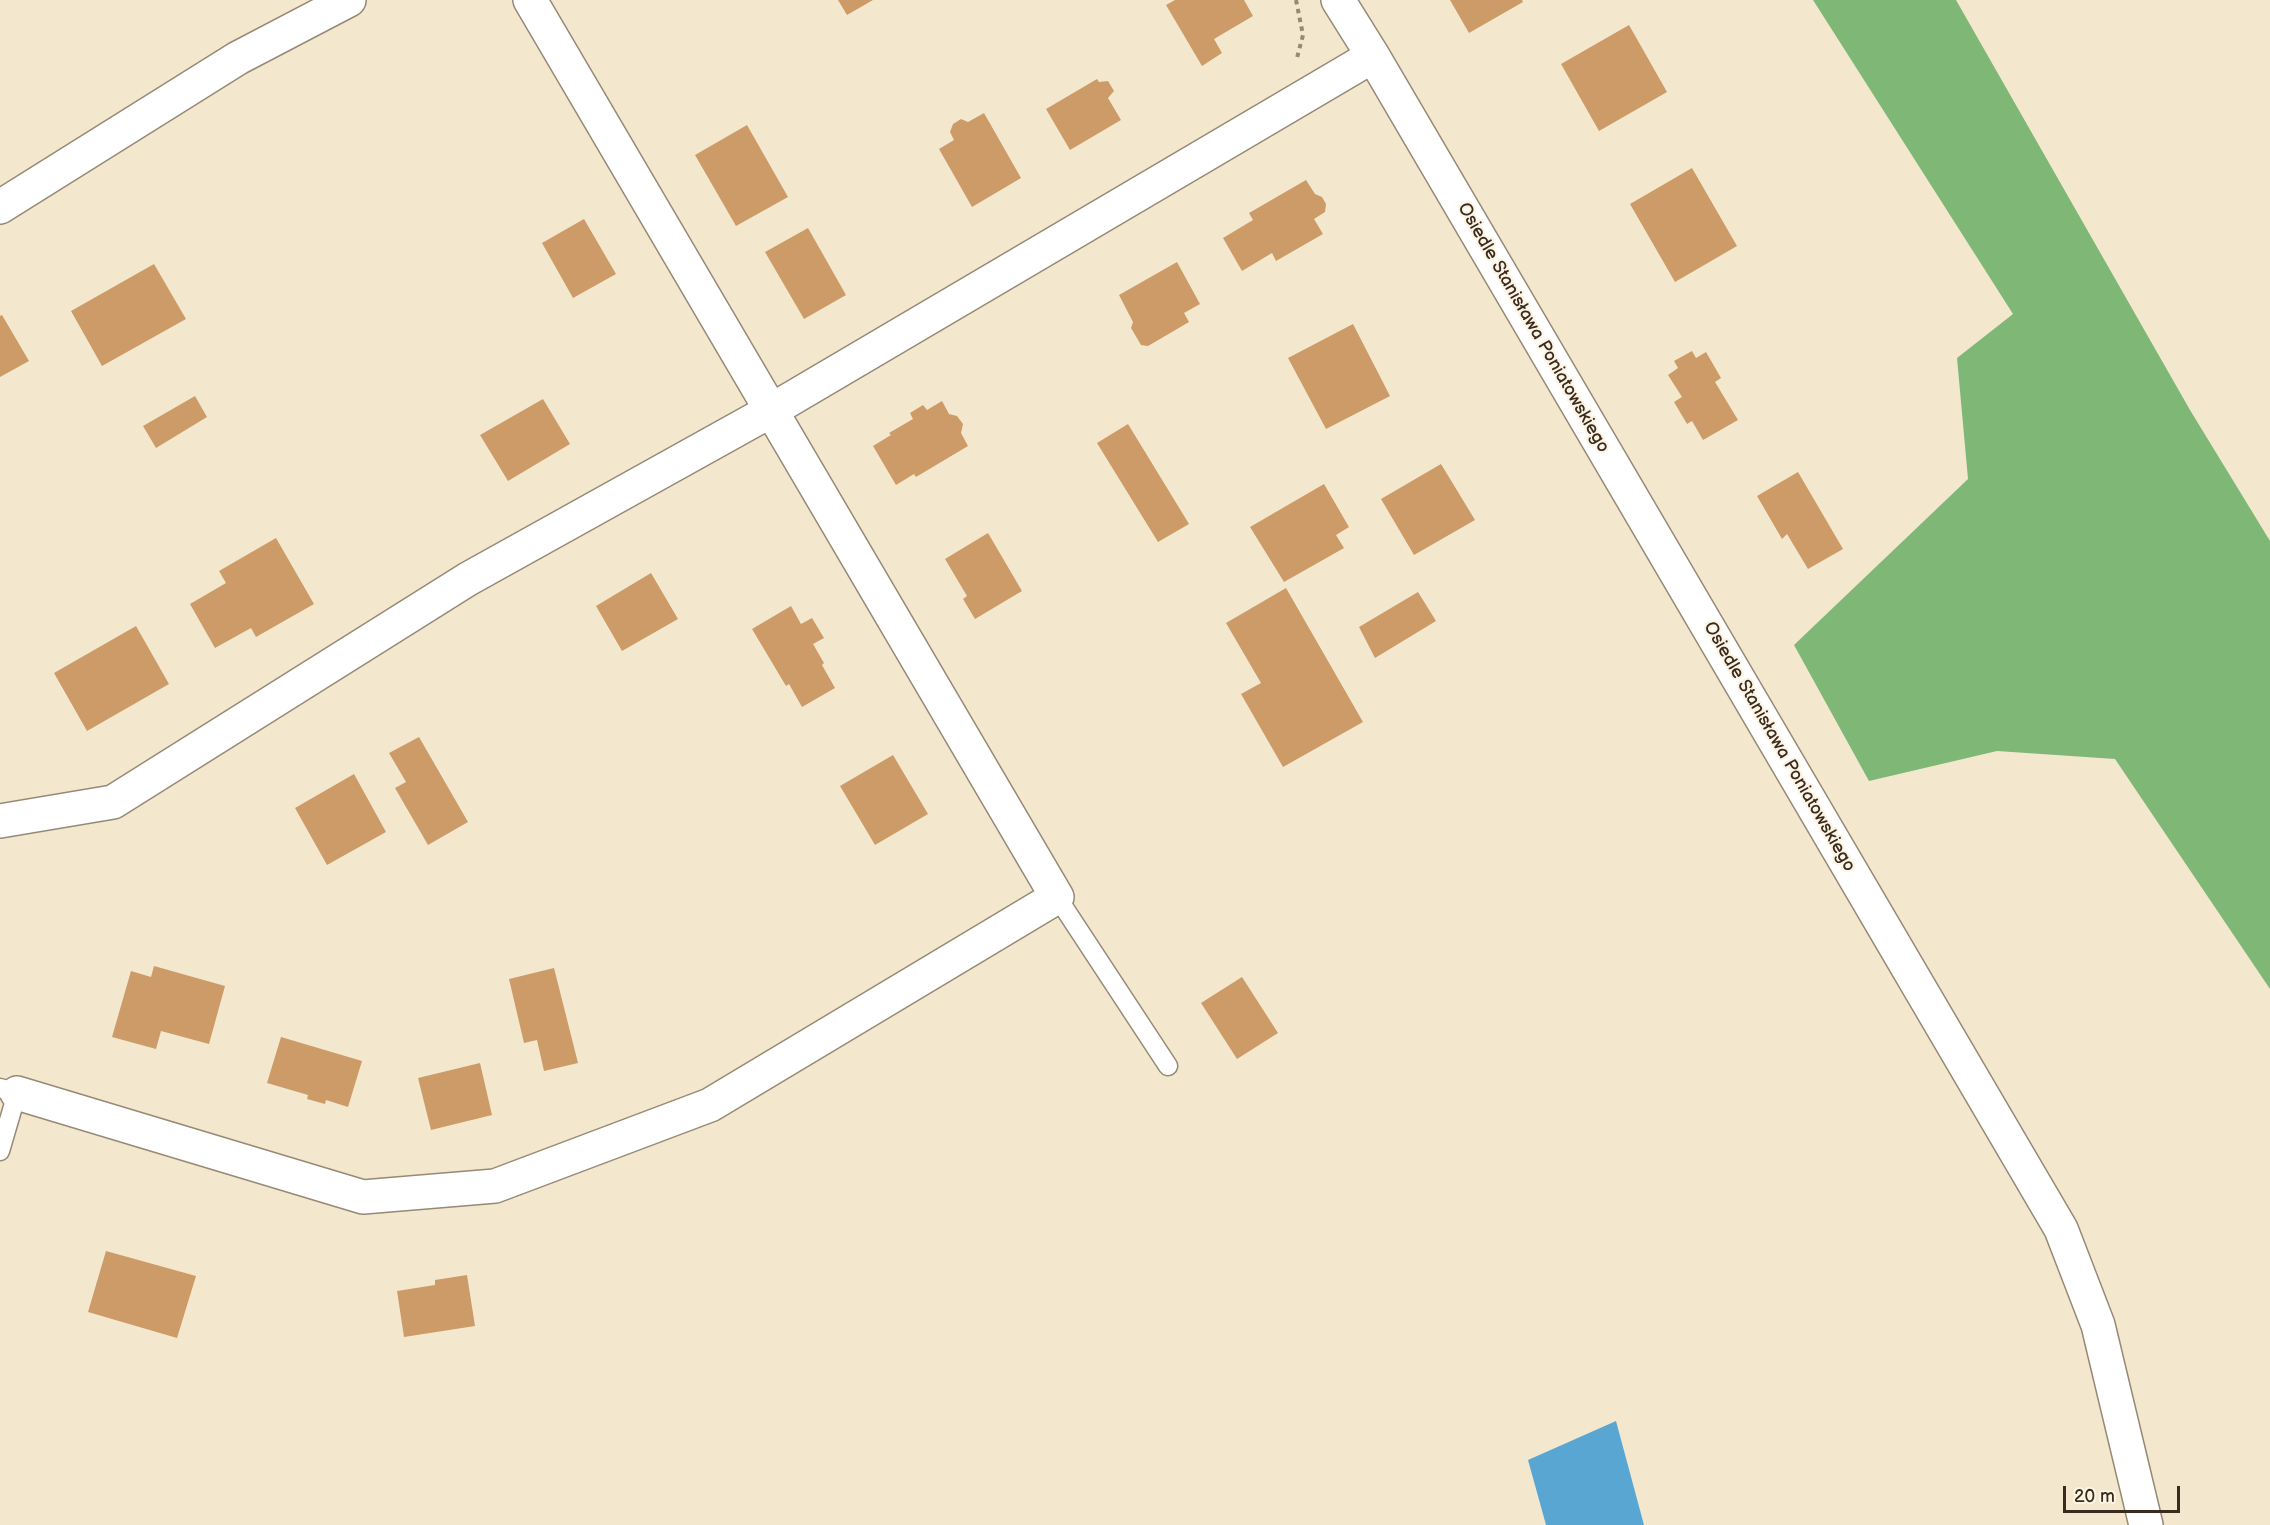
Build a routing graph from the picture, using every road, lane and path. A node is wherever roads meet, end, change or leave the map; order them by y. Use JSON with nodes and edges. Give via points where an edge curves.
{"nodes":[{"id":1,"x":349,"y":0,"type":"edge"},
{"id":2,"x":530,"y":0,"type":"edge"},
{"id":3,"x":1338,"y":0,"type":"edge"},
{"id":4,"x":1373,"y":56,"type":"junction"},
{"id":5,"x":0,"y":207,"type":"edge"},
{"id":6,"x":772,"y":410,"type":"junction"},
{"id":7,"x":0,"y":821,"type":"edge"},
{"id":8,"x":1057,"y":897,"type":"junction"},
{"id":9,"x":1168,"y":1066,"type":"dead end"},
{"id":10,"x":8,"y":1091,"type":"edge"},
{"id":11,"x":0,"y":1151,"type":"edge"},
{"id":12,"x":2146,"y":1525,"type":"edge"}],
"edges":[{"from":1,"to":5,"type":"street","via":[[238,58]]},
{"from":2,"to":6,"type":"street"},
{"from":3,"to":4,"type":"street","name":"Osiedle Stanisława Poniatowskiego"},
{"from":4,"to":6,"type":"street"},
{"from":4,"to":12,"type":"street","name":"Osiedle Stanisława Poniatowskiego","via":[[2061,1229],[2098,1325]]},
{"from":6,"to":7,"type":"street","via":[[468,579],[113,802]]},
{"from":6,"to":8,"type":"street"},
{"from":8,"to":9,"type":"lane"},
{"from":8,"to":10,"type":"street","via":[[710,1105],[495,1186],[363,1197]]},
{"from":10,"to":11,"type":"lane"}]}
